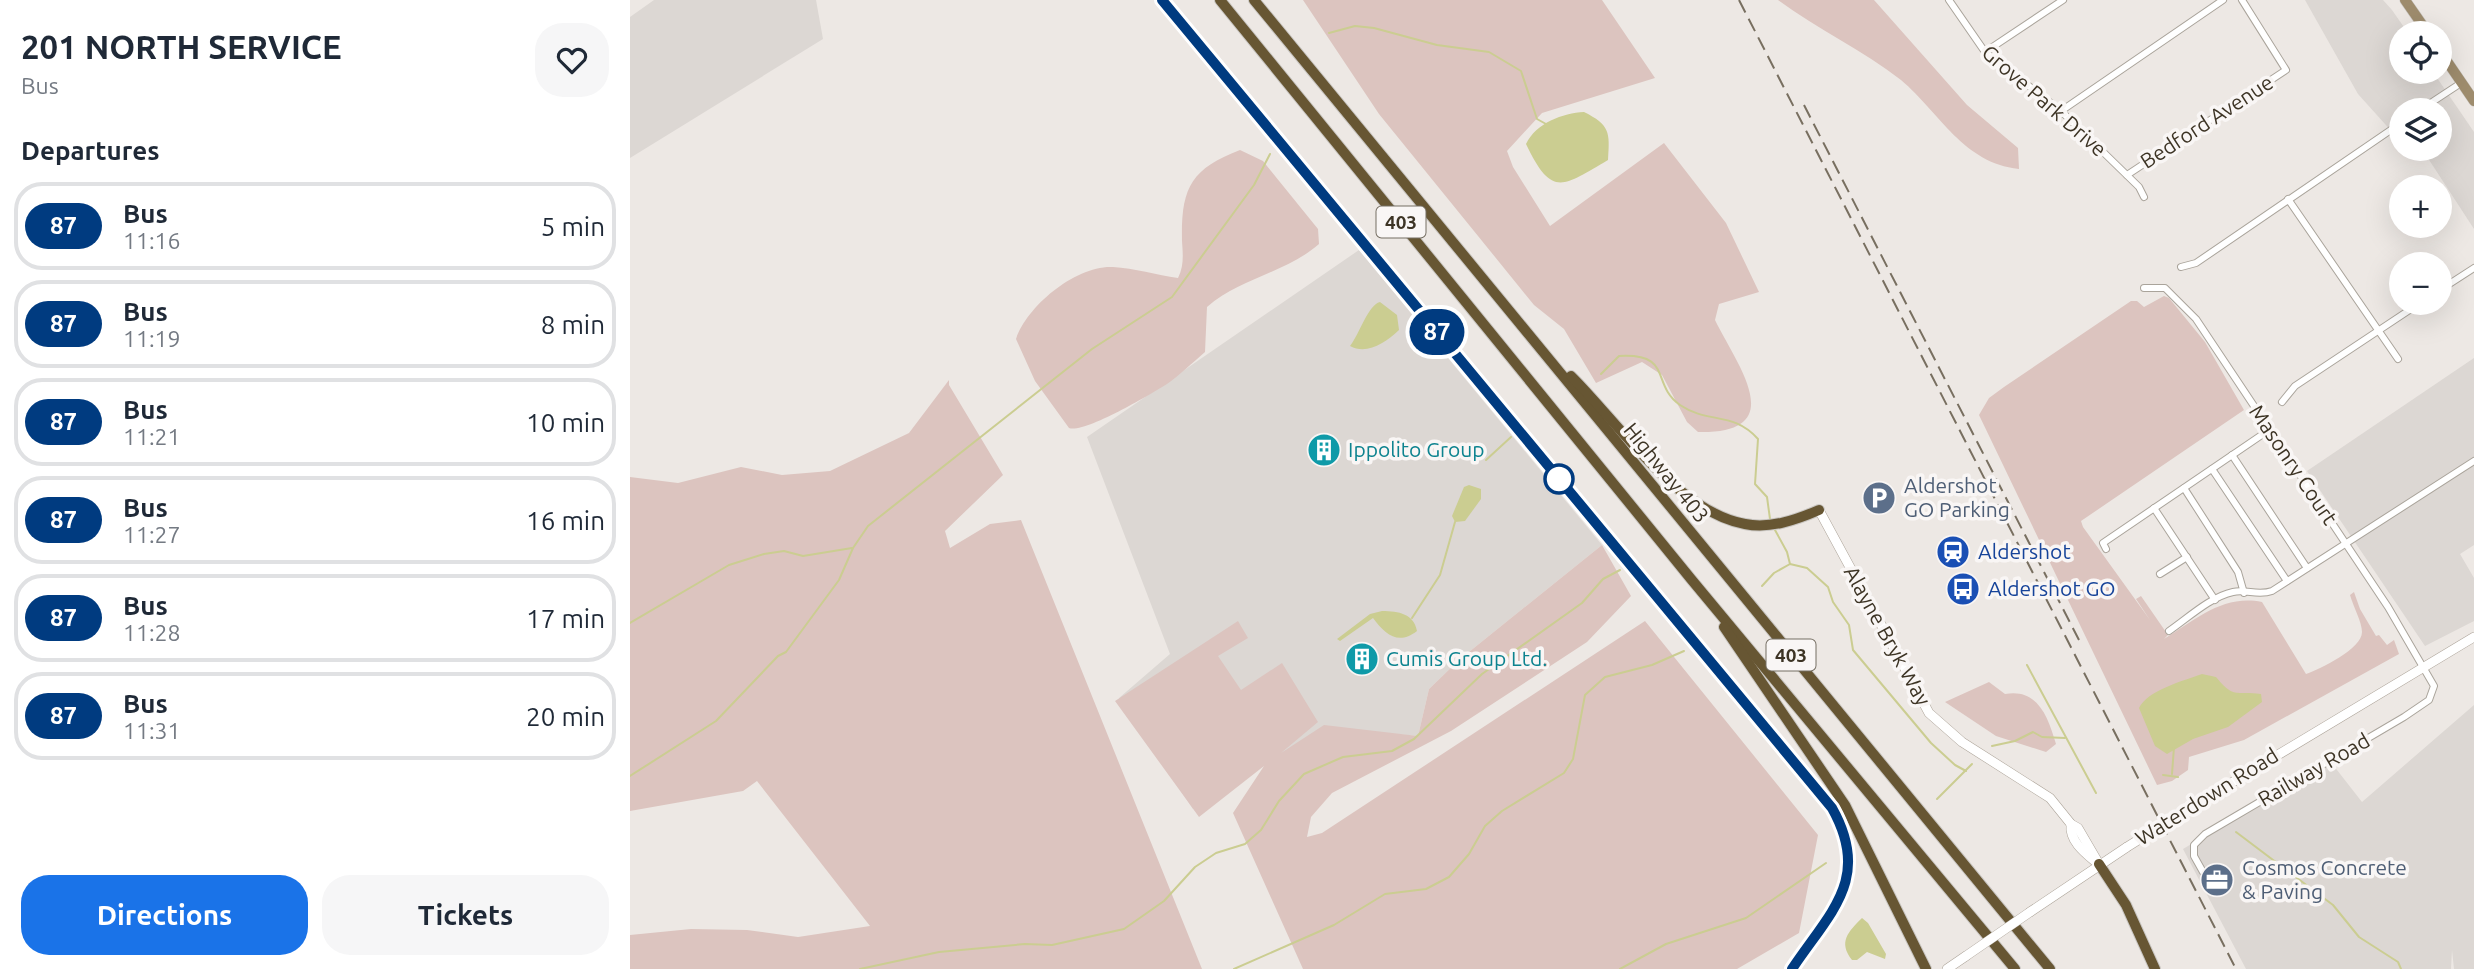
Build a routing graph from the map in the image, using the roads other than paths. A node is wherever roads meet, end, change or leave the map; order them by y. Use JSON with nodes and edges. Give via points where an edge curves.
{"nodes":[{"id":1,"x":1162,"y":0,"type":"edge"},
{"id":2,"x":1220,"y":0,"type":"edge"},
{"id":3,"x":1254,"y":0,"type":"edge"},
{"id":4,"x":1949,"y":0,"type":"edge"},
{"id":5,"x":2063,"y":0,"type":"edge"},
{"id":6,"x":2223,"y":0,"type":"edge"},
{"id":7,"x":2242,"y":0,"type":"edge"},
{"id":8,"x":2405,"y":0,"type":"edge"},
{"id":9,"x":2420,"y":21,"type":"edge"},
{"id":10,"x":1985,"y":52,"type":"junction"},
{"id":11,"x":2452,"y":68,"type":"edge"},
{"id":12,"x":2462,"y":83,"type":"junction"},
{"id":13,"x":2439,"y":98,"type":"edge"},
{"id":14,"x":2474,"y":101,"type":"edge"},
{"id":15,"x":2061,"y":111,"type":"junction"},
{"id":16,"x":2389,"y":131,"type":"edge"},
{"id":17,"x":2127,"y":175,"type":"junction"},
{"id":18,"x":2144,"y":197,"type":"dead end"},
{"id":19,"x":2288,"y":199,"type":"junction"},
{"id":20,"x":2181,"y":267,"type":"dead end"},
{"id":21,"x":2474,"y":268,"type":"edge"},
{"id":22,"x":2452,"y":282,"type":"edge"},
{"id":23,"x":2144,"y":288,"type":"dead end"},
{"id":24,"x":2401,"y":315,"type":"edge"},
{"id":25,"x":2378,"y":330,"type":"junction"},
{"id":26,"x":1533,"y":339,"type":"junction"},
{"id":27,"x":2398,"y":359,"type":"dead end"},
{"id":28,"x":2283,"y":402,"type":"dead end"},
{"id":29,"x":2269,"y":430,"type":"junction"},
{"id":30,"x":2232,"y":455,"type":"junction"},
{"id":31,"x":2474,"y":461,"type":"edge"},
{"id":32,"x":2212,"y":468,"type":"junction"},
{"id":33,"x":2184,"y":488,"type":"junction"},
{"id":34,"x":2154,"y":508,"type":"junction"},
{"id":35,"x":1819,"y":510,"type":"joint"},
{"id":36,"x":2346,"y":542,"type":"junction"},
{"id":37,"x":2106,"y":549,"type":"dead end"},
{"id":38,"x":2187,"y":557,"type":"junction"},
{"id":39,"x":2307,"y":568,"type":"junction"},
{"id":40,"x":2160,"y":574,"type":"dead end"},
{"id":41,"x":1690,"y":579,"type":"junction"},
{"id":42,"x":2287,"y":581,"type":"junction"},
{"id":43,"x":2244,"y":593,"type":"junction"},
{"id":44,"x":2215,"y":600,"type":"junction"},
{"id":45,"x":2169,"y":631,"type":"dead end"},
{"id":46,"x":2474,"y":637,"type":"edge"},
{"id":47,"x":2425,"y":667,"type":"junction"},
{"id":48,"x":2099,"y":864,"type":"junction"},
{"id":49,"x":2203,"y":872,"type":"dead end"},
{"id":50,"x":1792,"y":969,"type":"edge"},
{"id":51,"x":1926,"y":969,"type":"edge"},
{"id":52,"x":1947,"y":969,"type":"edge"},
{"id":53,"x":2015,"y":969,"type":"edge"},
{"id":54,"x":2050,"y":969,"type":"edge"},
{"id":55,"x":2155,"y":969,"type":"edge"}],
"edges":[{"from":1,"to":50,"type":"street","via":[[1832,808],[1846,836],[1847,881],[1832,914]]},
{"from":2,"to":41,"type":"highway","number":"403"},
{"from":3,"to":26,"type":"highway","name":"Highway 403","number":"403"},
{"from":4,"to":10,"type":"street","name":"Grove Park Drive"},
{"from":5,"to":10,"type":"street"},
{"from":6,"to":15,"type":"street"},
{"from":7,"to":17,"type":"street","name":"Bedford Avenue","via":[[2286,70]]},
{"from":8,"to":9,"type":"main road"},
{"from":10,"to":15,"type":"street","name":"Grove Park Drive"},
{"from":11,"to":12,"type":"main road"},
{"from":12,"to":13,"type":"street"},
{"from":12,"to":14,"type":"main road"},
{"from":15,"to":17,"type":"street","name":"Grove Park Drive"},
{"from":16,"to":19,"type":"street"},
{"from":17,"to":18,"type":"street","name":"Grove Park Drive"},
{"from":19,"to":20,"type":"street","via":[[2196,263]]},
{"from":19,"to":25,"type":"street"},
{"from":21,"to":22,"type":"street"},
{"from":23,"to":29,"type":"street","name":"Masonry Court","via":[[2165,288],[2196,318]]},
{"from":24,"to":25,"type":"street"},
{"from":25,"to":27,"type":"street"},
{"from":25,"to":28,"type":"street","via":[[2295,386]]},
{"from":26,"to":35,"type":"highway","via":[[1688,497],[1724,518],[1747,525],[1772,525]]},
{"from":26,"to":54,"type":"highway","name":"Highway 403","number":"403"},
{"from":29,"to":30,"type":"street"},
{"from":29,"to":36,"type":"street","name":"Masonry Court"},
{"from":30,"to":32,"type":"street"},
{"from":30,"to":39,"type":"street"},
{"from":31,"to":36,"type":"street"},
{"from":32,"to":33,"type":"street"},
{"from":32,"to":42,"type":"street"},
{"from":33,"to":34,"type":"street"},
{"from":33,"to":43,"type":"street","via":[[2238,572]]},
{"from":34,"to":37,"type":"street","via":[[2103,543]]},
{"from":34,"to":38,"type":"street"},
{"from":35,"to":48,"type":"street","name":"Alayne Bryk Way","via":[[1935,720],[2043,793],[2078,828]]},
{"from":36,"to":39,"type":"street"},
{"from":36,"to":47,"type":"street","name":"Masonry Court"},
{"from":38,"to":40,"type":"street"},
{"from":38,"to":44,"type":"street"},
{"from":39,"to":42,"type":"street"},
{"from":41,"to":51,"type":"highway","via":[[1845,805]]},
{"from":41,"to":53,"type":"highway","number":"403"},
{"from":42,"to":43,"type":"street","via":[[2259,595]]},
{"from":43,"to":44,"type":"street"},
{"from":44,"to":45,"type":"street"},
{"from":46,"to":47,"type":"street","name":"Waterdown Road"},
{"from":47,"to":48,"type":"street","name":"Waterdown Road","bridge":true},
{"from":47,"to":49,"type":"street","name":"Railway Road","via":[[2434,686],[2429,700],[2205,834],[2194,845]]},
{"from":48,"to":52,"type":"street","name":"Waterdown Road","bridge":true},
{"from":48,"to":55,"type":"highway","via":[[2126,905]]}]}
